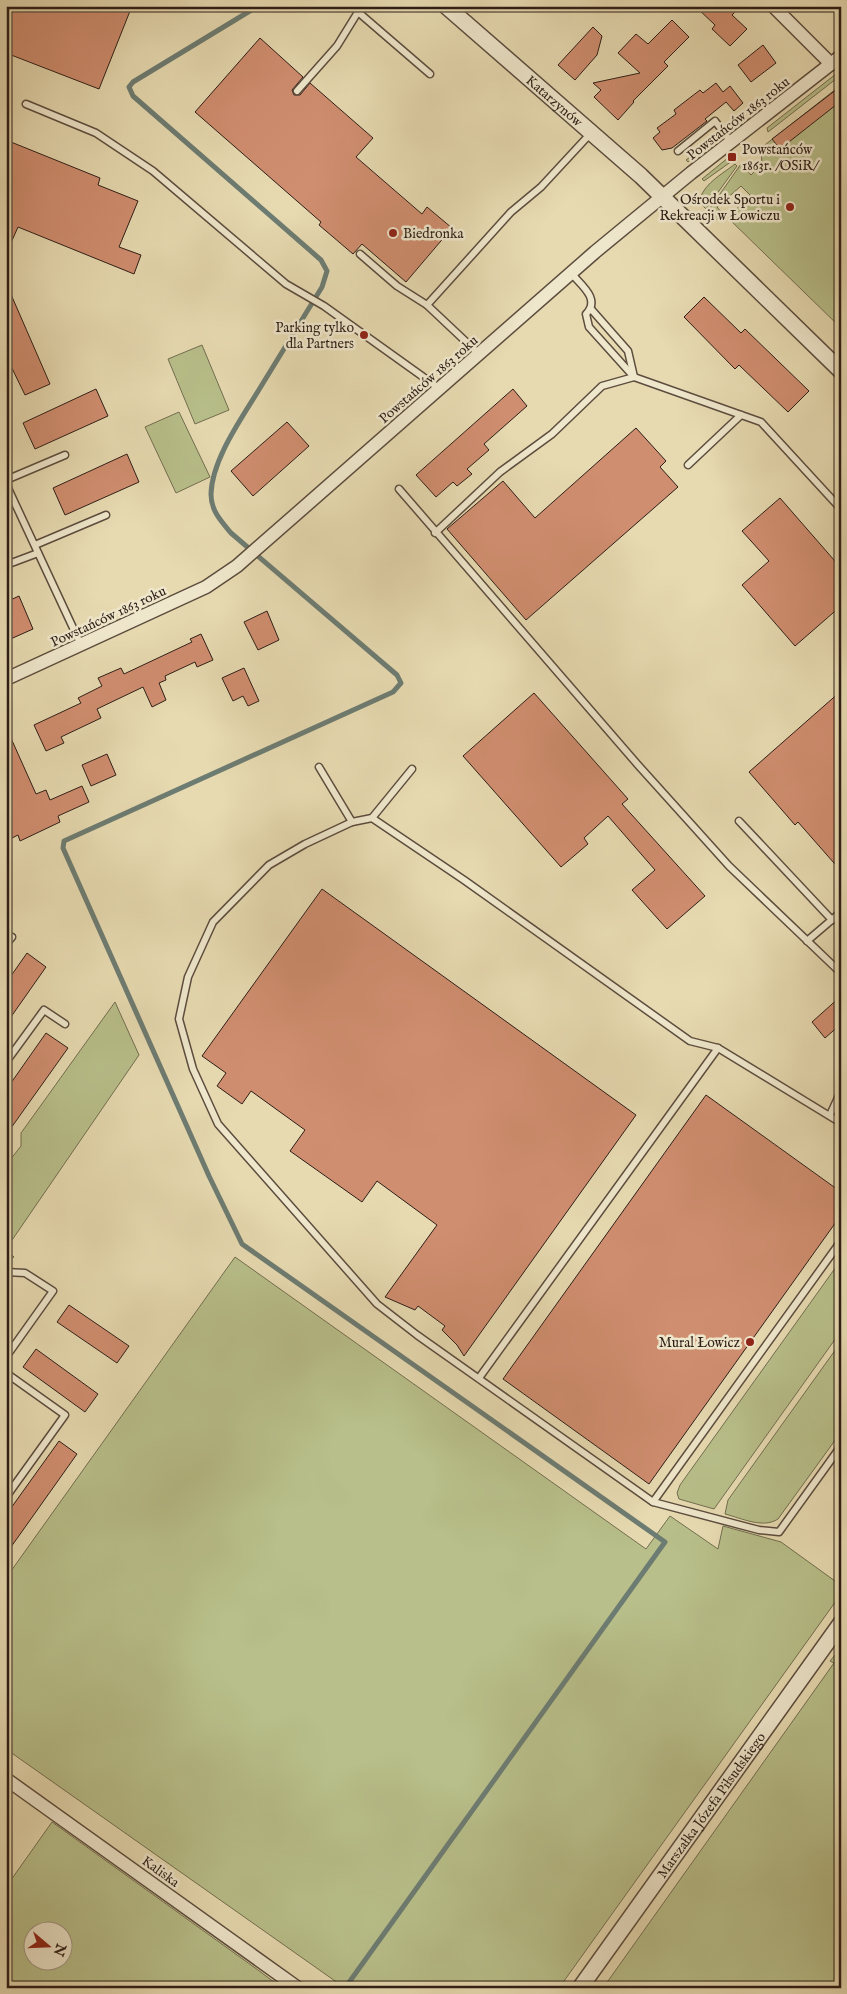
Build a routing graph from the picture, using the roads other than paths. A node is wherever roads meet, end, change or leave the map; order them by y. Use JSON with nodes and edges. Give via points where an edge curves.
{"nodes":[{"id":1,"x":446,"y":6,"type":"edge"},
{"id":2,"x":772,"y":6,"type":"edge"},
{"id":3,"x":361,"y":9,"type":"edge"},
{"id":4,"x":836,"y":60,"type":"edge"},
{"id":5,"x":430,"y":74,"type":"dead end"},
{"id":6,"x":297,"y":91,"type":"dead end"},
{"id":7,"x":26,"y":104,"type":"dead end"},
{"id":8,"x":591,"y":132,"type":"junction"},
{"id":9,"x":731,"y":142,"type":"junction"},
{"id":10,"x":678,"y":151,"type":"dead end"},
{"id":11,"x":662,"y":196,"type":"junction"},
{"id":12,"x":360,"y":254,"type":"dead end"},
{"id":13,"x":571,"y":273,"type":"junction"},
{"id":14,"x":428,"y":305,"type":"junction"},
{"id":15,"x":590,"y":309,"type":"junction"},
{"id":16,"x":479,"y":354,"type":"junction"},
{"id":17,"x":841,"y":371,"type":"edge"},
{"id":18,"x":634,"y":377,"type":"junction"},
{"id":19,"x":440,"y":389,"type":"junction"},
{"id":20,"x":741,"y":415,"type":"junction"},
{"id":21,"x":65,"y":455,"type":"dead end"},
{"id":22,"x":688,"y":465,"type":"dead end"},
{"id":23,"x":6,"y":480,"type":"edge"},
{"id":24,"x":6,"y":484,"type":"edge"},
{"id":25,"x":399,"y":490,"type":"dead end"},
{"id":26,"x":841,"y":509,"type":"edge"},
{"id":27,"x":106,"y":515,"type":"dead end"},
{"id":28,"x":435,"y":533,"type":"junction"},
{"id":29,"x":35,"y":545,"type":"junction"},
{"id":30,"x":38,"y":553,"type":"junction"},
{"id":31,"x":6,"y":565,"type":"edge"},
{"id":32,"x":81,"y":645,"type":"junction"},
{"id":33,"x":6,"y":680,"type":"edge"},
{"id":34,"x":319,"y":767,"type":"dead end"},
{"id":35,"x":412,"y":769,"type":"dead end"},
{"id":36,"x":372,"y":818,"type":"junction"},
{"id":37,"x":739,"y":821,"type":"dead end"},
{"id":38,"x":352,"y":822,"type":"junction"},
{"id":39,"x":841,"y":912,"type":"edge"},
{"id":40,"x":832,"y":920,"type":"junction"},
{"id":41,"x":12,"y":937,"type":"dead end"},
{"id":42,"x":807,"y":941,"type":"junction"},
{"id":43,"x":6,"y":944,"type":"edge"},
{"id":44,"x":841,"y":973,"type":"edge"},
{"id":45,"x":65,"y":1024,"type":"dead end"},
{"id":46,"x":718,"y":1048,"type":"junction"},
{"id":47,"x":6,"y":1062,"type":"edge"},
{"id":48,"x":841,"y":1090,"type":"edge"},
{"id":49,"x":830,"y":1115,"type":"junction"},
{"id":50,"x":841,"y":1123,"type":"edge"},
{"id":51,"x":841,"y":1241,"type":"edge"},
{"id":52,"x":6,"y":1272,"type":"edge"},
{"id":53,"x":6,"y":1357,"type":"edge"},
{"id":54,"x":6,"y":1372,"type":"edge"},
{"id":55,"x":479,"y":1378,"type":"junction"},
{"id":56,"x":841,"y":1446,"type":"edge"},
{"id":57,"x":6,"y":1498,"type":"edge"},
{"id":58,"x":653,"y":1502,"type":"junction"},
{"id":59,"x":841,"y":1623,"type":"edge"},
{"id":60,"x":6,"y":1779,"type":"edge"},
{"id":61,"x":298,"y":1988,"type":"edge"},
{"id":62,"x":580,"y":1988,"type":"edge"}],
"edges":[{"from":1,"to":8,"type":"street","name":"Katarzynów"},
{"from":2,"to":4,"type":"street"},
{"from":3,"to":5,"type":"lane"},
{"from":3,"to":6,"type":"lane","via":[[337,46]]},
{"from":4,"to":9,"type":"street","name":"Powstańców 1863 roku"},
{"from":7,"to":19,"type":"lane","via":[[96,132],[153,171],[286,284],[324,306]]},
{"from":8,"to":11,"type":"street","name":"Katarzynów"},
{"from":8,"to":14,"type":"lane","via":[[546,182],[511,212]]},
{"from":9,"to":10,"type":"lane","via":[[715,122]]},
{"from":9,"to":11,"type":"street","name":"Powstańców 1863 roku"},
{"from":11,"to":13,"type":"street","name":"Powstańców 1863 roku"},
{"from":11,"to":17,"type":"street","name":"Katarzynów"},
{"from":12,"to":14,"type":"lane","via":[[397,286]]},
{"from":13,"to":15,"type":"lane","via":[[590,295]]},
{"from":13,"to":16,"type":"street","name":"Powstańców 1863 roku"},
{"from":14,"to":16,"type":"lane"},
{"from":15,"to":18,"type":"lane","via":[[628,351]]},
{"from":15,"to":18,"type":"lane","via":[[586,314],[589,326]]},
{"from":16,"to":19,"type":"street","name":"Powstańców 1863 roku"},
{"from":18,"to":20,"type":"lane"},
{"from":18,"to":28,"type":"lane","via":[[602,386],[552,434],[500,472]]},
{"from":19,"to":32,"type":"street","name":"Powstańców 1863 roku","via":[[242,562],[206,587]]},
{"from":20,"to":22,"type":"lane"},
{"from":20,"to":26,"type":"lane","via":[[761,422]]},
{"from":21,"to":23,"type":"lane"},
{"from":24,"to":29,"type":"lane"},
{"from":25,"to":28,"type":"lane"},
{"from":27,"to":29,"type":"lane"},
{"from":28,"to":42,"type":"lane","via":[[729,866]]},
{"from":29,"to":30,"type":"lane"},
{"from":30,"to":31,"type":"lane"},
{"from":30,"to":32,"type":"lane"},
{"from":32,"to":33,"type":"street","name":"Powstańców 1863 roku"},
{"from":34,"to":38,"type":"lane"},
{"from":35,"to":36,"type":"lane"},
{"from":36,"to":38,"type":"lane"},
{"from":36,"to":46,"type":"lane","via":[[690,1041]]},
{"from":37,"to":40,"type":"lane"},
{"from":38,"to":55,"type":"lane","via":[[269,865],[213,922],[188,977],[179,1020],[193,1069],[218,1124],[377,1304]]},
{"from":39,"to":40,"type":"lane"},
{"from":40,"to":42,"type":"lane"},
{"from":41,"to":43,"type":"lane"},
{"from":42,"to":44,"type":"lane"},
{"from":45,"to":47,"type":"lane","via":[[44,1010]]},
{"from":46,"to":49,"type":"lane"},
{"from":46,"to":55,"type":"lane"},
{"from":48,"to":49,"type":"lane"},
{"from":49,"to":50,"type":"lane"},
{"from":51,"to":58,"type":"lane"},
{"from":52,"to":53,"type":"lane","via":[[25,1273],[53,1291]]},
{"from":54,"to":57,"type":"lane","via":[[66,1415]]},
{"from":55,"to":58,"type":"lane"},
{"from":56,"to":58,"type":"lane","via":[[779,1532],[759,1530]]},
{"from":59,"to":62,"type":"street","name":"Marszałka Józefa Piłsudskiego"},
{"from":60,"to":61,"type":"street","name":"Kaliska"}]}
